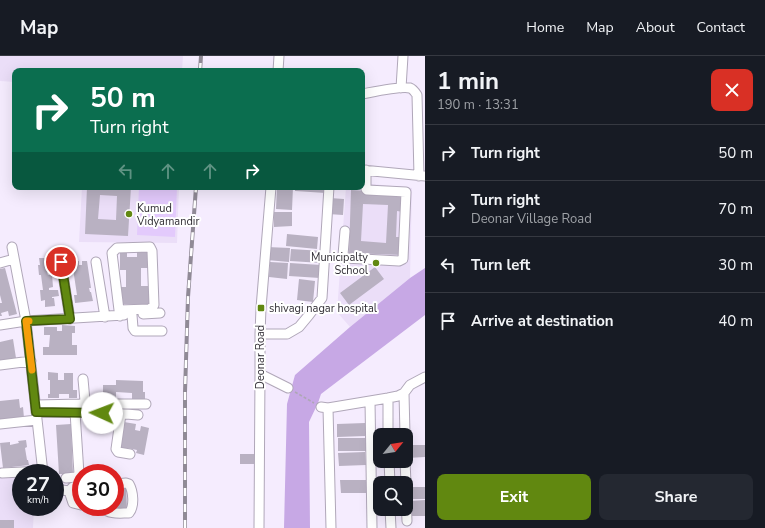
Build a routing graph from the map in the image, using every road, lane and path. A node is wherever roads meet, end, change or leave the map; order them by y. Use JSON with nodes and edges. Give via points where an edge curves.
{"nodes":[{"id":1,"x":279,"y":56,"type":"edge"},
{"id":2,"x":403,"y":56,"type":"edge"},
{"id":3,"x":278,"y":68,"type":"edge"},
{"id":4,"x":401,"y":88,"type":"junction"},
{"id":5,"x":365,"y":94,"type":"edge"},
{"id":6,"x":365,"y":170,"type":"edge"},
{"id":7,"x":422,"y":176,"type":"edge"},
{"id":8,"x":365,"y":180,"type":"edge"},
{"id":9,"x":271,"y":190,"type":"edge"},
{"id":10,"x":329,"y":190,"type":"edge"},
{"id":11,"x":345,"y":231,"type":"dead end"},
{"id":12,"x":12,"y":247,"type":"dead end"},
{"id":13,"x":14,"y":259,"type":"junction"},
{"id":14,"x":61,"y":262,"type":"dead end"},
{"id":15,"x":96,"y":262,"type":"dead end"},
{"id":16,"x":0,"y":263,"type":"edge"},
{"id":17,"x":119,"y":313,"type":"junction"},
{"id":18,"x":160,"y":314,"type":"dead end"},
{"id":19,"x":132,"y":315,"type":"junction"},
{"id":20,"x":105,"y":317,"type":"junction"},
{"id":21,"x":11,"y":318,"type":"dead end"},
{"id":22,"x":0,"y":319,"type":"edge"},
{"id":23,"x":70,"y":319,"type":"junction"},
{"id":24,"x":26,"y":321,"type":"junction"},
{"id":25,"x":0,"y":325,"type":"edge"},
{"id":26,"x":162,"y":331,"type":"dead end"},
{"id":27,"x":260,"y":334,"type":"junction"},
{"id":28,"x":31,"y":361,"type":"junction"},
{"id":29,"x":0,"y":365,"type":"edge"},
{"id":30,"x":260,"y":374,"type":"junction"},
{"id":31,"x":425,"y":377,"type":"edge"},
{"id":32,"x":83,"y":379,"type":"dead end"},
{"id":33,"x":288,"y":388,"type":"joint"},
{"id":34,"x":404,"y":392,"type":"junction"},
{"id":35,"x":388,"y":398,"type":"junction"},
{"id":36,"x":370,"y":401,"type":"junction"},
{"id":37,"x":146,"y":404,"type":"dead end"},
{"id":38,"x":324,"y":407,"type":"junction"},
{"id":39,"x":36,"y":412,"type":"junction"},
{"id":40,"x":75,"y":412,"type":"junction"},
{"id":41,"x":102,"y":413,"type":"junction"},
{"id":42,"x":121,"y":414,"type":"junction"},
{"id":43,"x":138,"y":415,"type":"dead end"},
{"id":44,"x":0,"y":424,"type":"edge"},
{"id":45,"x":388,"y":428,"type":"edge"},
{"id":46,"x":405,"y":428,"type":"edge"},
{"id":47,"x":130,"y":454,"type":"dead end"},
{"id":48,"x":41,"y":464,"type":"edge"},
{"id":49,"x":2,"y":473,"type":"dead end"},
{"id":50,"x":12,"y":473,"type":"edge"},
{"id":51,"x":66,"y":478,"type":"dead end"},
{"id":52,"x":124,"y":483,"type":"edge"},
{"id":53,"x":72,"y":488,"type":"edge"},
{"id":54,"x":64,"y":491,"type":"edge"},
{"id":55,"x":69,"y":491,"type":"junction"},
{"id":56,"x":72,"y":500,"type":"edge"},
{"id":57,"x":124,"y":513,"type":"edge"},
{"id":58,"x":390,"y":516,"type":"edge"},
{"id":59,"x":407,"y":516,"type":"edge"},
{"id":60,"x":407,"y":521,"type":"dead end"},
{"id":61,"x":259,"y":528,"type":"edge"},
{"id":62,"x":331,"y":528,"type":"edge"},
{"id":63,"x":372,"y":528,"type":"edge"},
{"id":64,"x":391,"y":528,"type":"edge"}],
"edges":[{"from":1,"to":3,"type":"street"},
{"from":2,"to":4,"type":"street"},
{"from":4,"to":5,"type":"street"},
{"from":4,"to":7,"type":"street","via":[[411,88],[417,95]]},
{"from":6,"to":7,"type":"street"},
{"from":8,"to":11,"type":"street","via":[[367,190],[406,192],[403,259],[399,261],[345,258]]},
{"from":9,"to":27,"type":"street","name":"Deonar Road"},
{"from":10,"to":27,"type":"street","via":[[322,298],[299,326],[287,334]]},
{"from":12,"to":13,"type":"street"},
{"from":13,"to":16,"type":"street"},
{"from":13,"to":24,"type":"street"},
{"from":14,"to":23,"type":"street"},
{"from":15,"to":20,"type":"street"},
{"from":17,"to":17,"type":"street","via":[[112,253],[117,248],[150,247],[154,305],[150,309]]},
{"from":17,"to":19,"type":"street"},
{"from":17,"to":20,"type":"street"},
{"from":18,"to":19,"type":"street"},
{"from":19,"to":26,"type":"street","via":[[135,331]]},
{"from":20,"to":23,"type":"street"},
{"from":21,"to":22,"type":"street"},
{"from":23,"to":24,"type":"street"},
{"from":24,"to":25,"type":"street"},
{"from":24,"to":28,"type":"street"},
{"from":27,"to":30,"type":"street","name":"Deonar Road"},
{"from":28,"to":29,"type":"street"},
{"from":28,"to":39,"type":"street"},
{"from":30,"to":33,"type":"street"},
{"from":30,"to":61,"type":"street","name":"Deonar Road"},
{"from":31,"to":34,"type":"street","via":[[410,385]]},
{"from":32,"to":39,"type":"street","via":[[85,401],[81,404]]},
{"from":33,"to":38,"type":"path"},
{"from":34,"to":35,"type":"street"},
{"from":34,"to":46,"type":"street"},
{"from":35,"to":36,"type":"street"},
{"from":35,"to":45,"type":"street"},
{"from":36,"to":38,"type":"street"},
{"from":36,"to":63,"type":"street"},
{"from":37,"to":41,"type":"street","via":[[118,404],[107,407]]},
{"from":38,"to":62,"type":"street"},
{"from":39,"to":40,"type":"street"},
{"from":39,"to":44,"type":"street"},
{"from":39,"to":48,"type":"street"},
{"from":40,"to":41,"type":"street"},
{"from":40,"to":51,"type":"street","via":[[79,474]]},
{"from":41,"to":42,"type":"street"},
{"from":42,"to":43,"type":"street"},
{"from":42,"to":47,"type":"street","via":[[116,449],[118,452]]},
{"from":49,"to":50,"type":"street"},
{"from":52,"to":57,"type":"street","via":[[129,484],[133,498],[131,511]]},
{"from":53,"to":55,"type":"street"},
{"from":54,"to":55,"type":"street"},
{"from":55,"to":56,"type":"street"},
{"from":58,"to":64,"type":"street"},
{"from":59,"to":60,"type":"street"}]}
